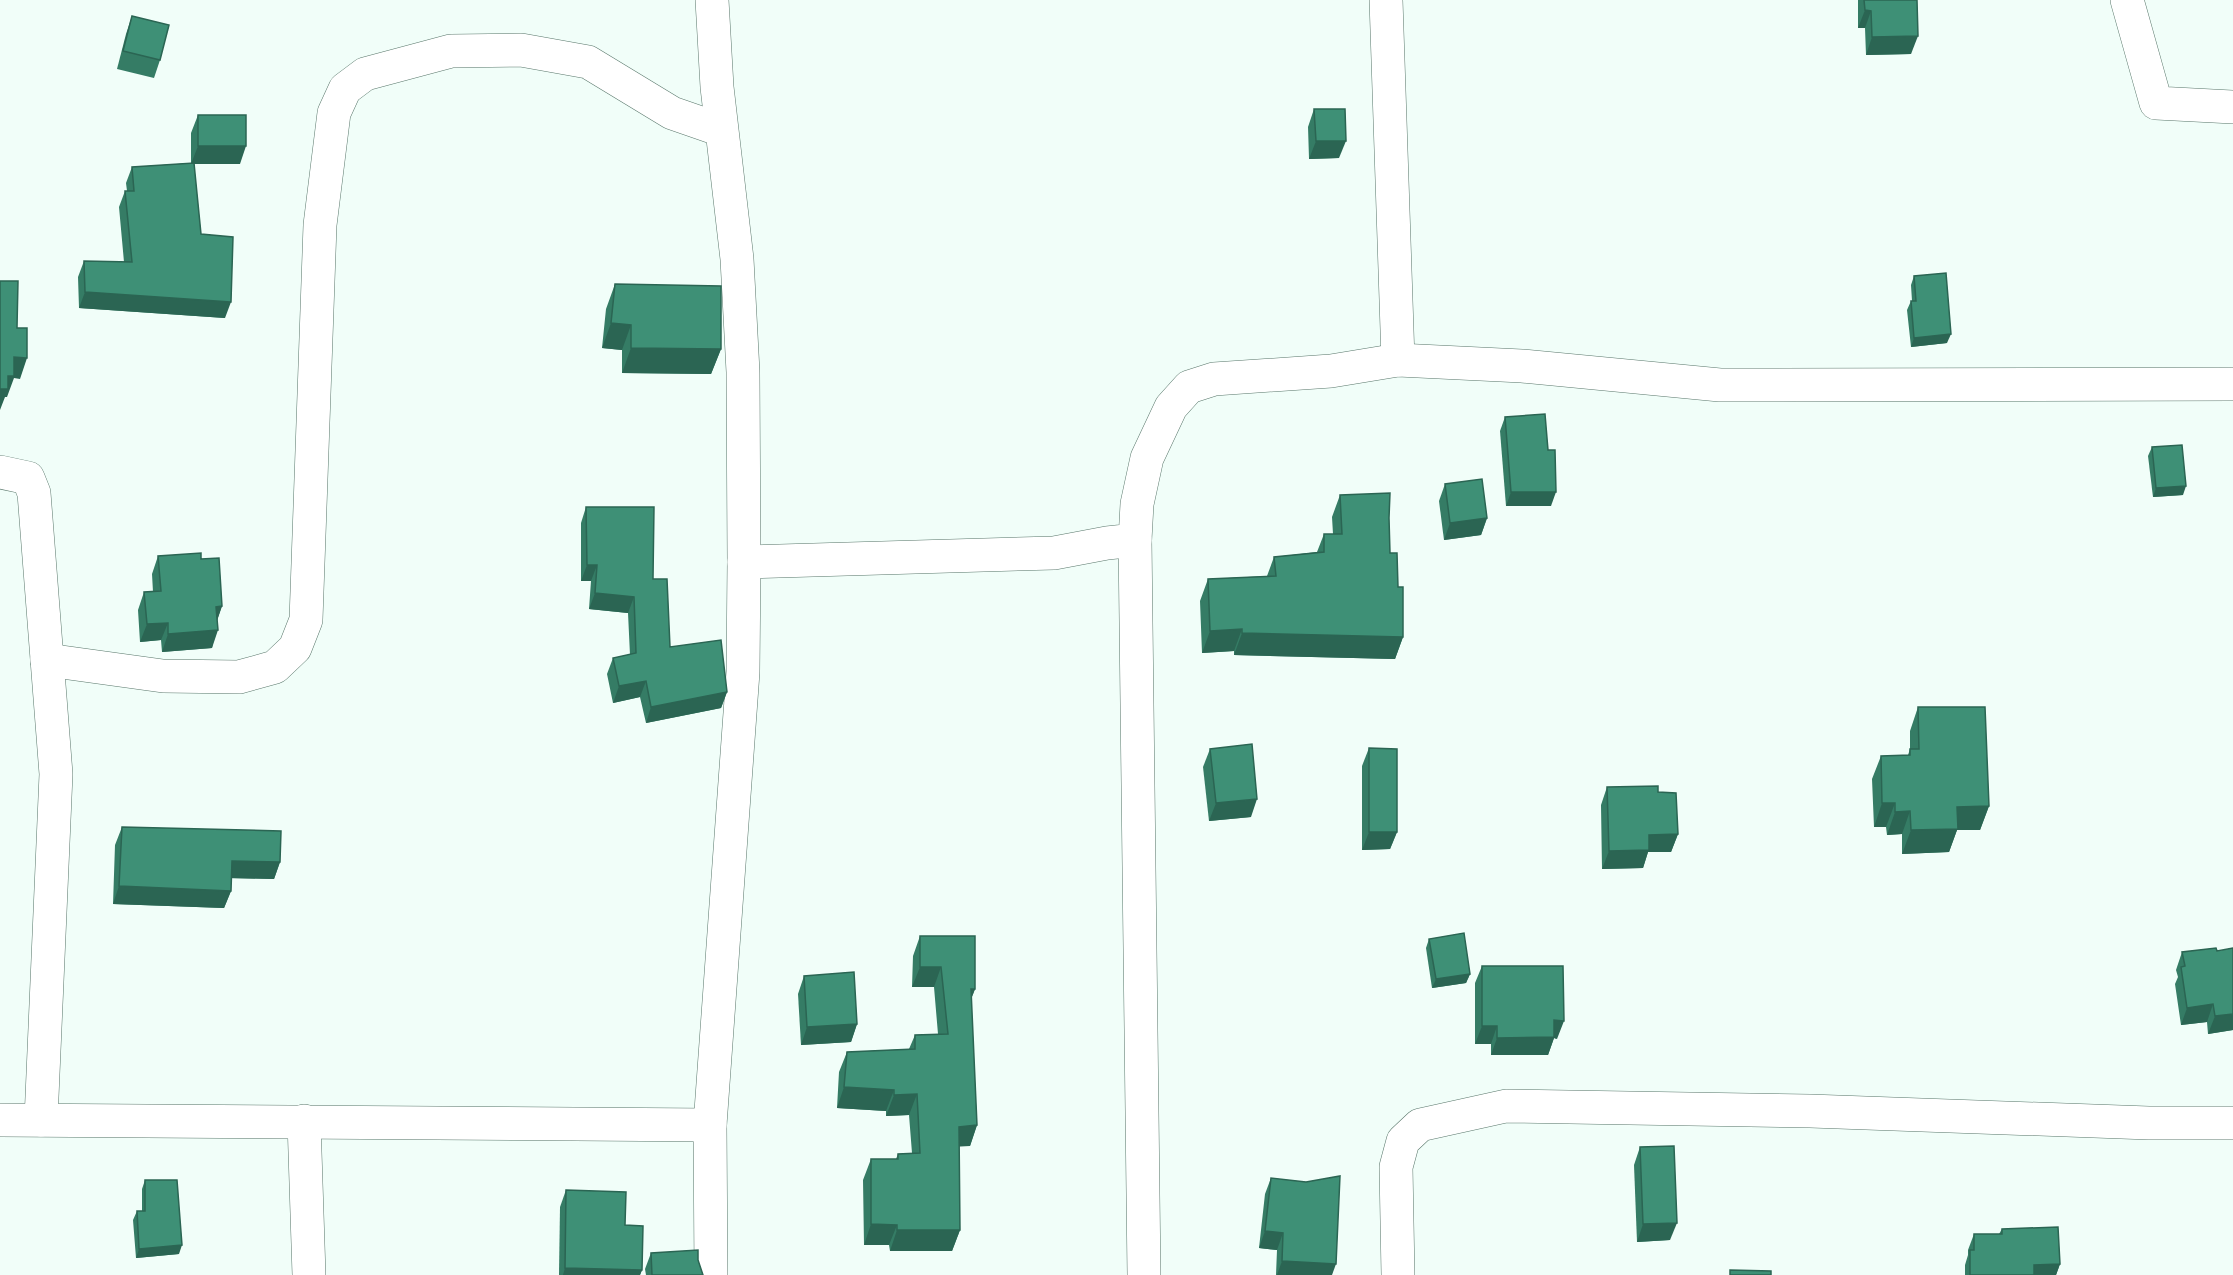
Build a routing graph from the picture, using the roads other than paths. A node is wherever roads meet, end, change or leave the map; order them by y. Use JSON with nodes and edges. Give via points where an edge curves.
{"nodes":[{"id":1,"x":712,"y":0,"type":"edge"},
{"id":2,"x":1386,"y":0,"type":"edge"},
{"id":3,"x":2127,"y":0,"type":"edge"},
{"id":4,"x":2233,"y":107,"type":"edge"},
{"id":5,"x":721,"y":130,"type":"junction"},
{"id":6,"x":1398,"y":360,"type":"junction"},
{"id":7,"x":2233,"y":384,"type":"edge"},
{"id":8,"x":0,"y":472,"type":"edge"},
{"id":9,"x":1136,"y":540,"type":"junction"},
{"id":10,"x":744,"y":562,"type":"junction"},
{"id":11,"x":47,"y":660,"type":"junction"},
{"id":12,"x":0,"y":1119,"type":"edge"},
{"id":13,"x":41,"y":1120,"type":"junction"},
{"id":14,"x":304,"y":1121,"type":"junction"},
{"id":15,"x":2233,"y":1123,"type":"edge"},
{"id":16,"x":710,"y":1125,"type":"junction"},
{"id":17,"x":309,"y":1275,"type":"edge"},
{"id":18,"x":711,"y":1275,"type":"edge"},
{"id":19,"x":1144,"y":1275,"type":"edge"},
{"id":20,"x":1398,"y":1275,"type":"edge"}],
"edges":[{"from":1,"to":5,"type":"street"},
{"from":2,"to":6,"type":"street"},
{"from":3,"to":4,"type":"street","via":[[2156,103]]},
{"from":5,"to":10,"type":"street","via":[[737,259],[743,372]]},
{"from":5,"to":11,"type":"street","via":[[672,113],[588,62],[521,50],[451,51],[365,74],[345,89],[334,113],[320,225],[306,620],[295,648],[275,667],[239,677],[163,676]]},
{"from":6,"to":7,"type":"street","via":[[1522,366],[1720,385]]},
{"from":6,"to":9,"type":"street","via":[[1331,371],[1214,379],[1189,387],[1171,407],[1147,458],[1137,504]]},
{"from":8,"to":11,"type":"street","via":[[28,477],[34,493]]},
{"from":9,"to":10,"type":"street","via":[[1054,554]]},
{"from":9,"to":19,"type":"street"},
{"from":10,"to":16,"type":"street","via":[[743,672]]},
{"from":11,"to":13,"type":"street","via":[[56,774]]},
{"from":12,"to":13,"type":"street"},
{"from":13,"to":14,"type":"street"},
{"from":14,"to":16,"type":"street"},
{"from":14,"to":17,"type":"street"},
{"from":15,"to":20,"type":"street","via":[[1506,1106],[1420,1125],[1403,1141],[1396,1167]]},
{"from":16,"to":18,"type":"street"}]}
